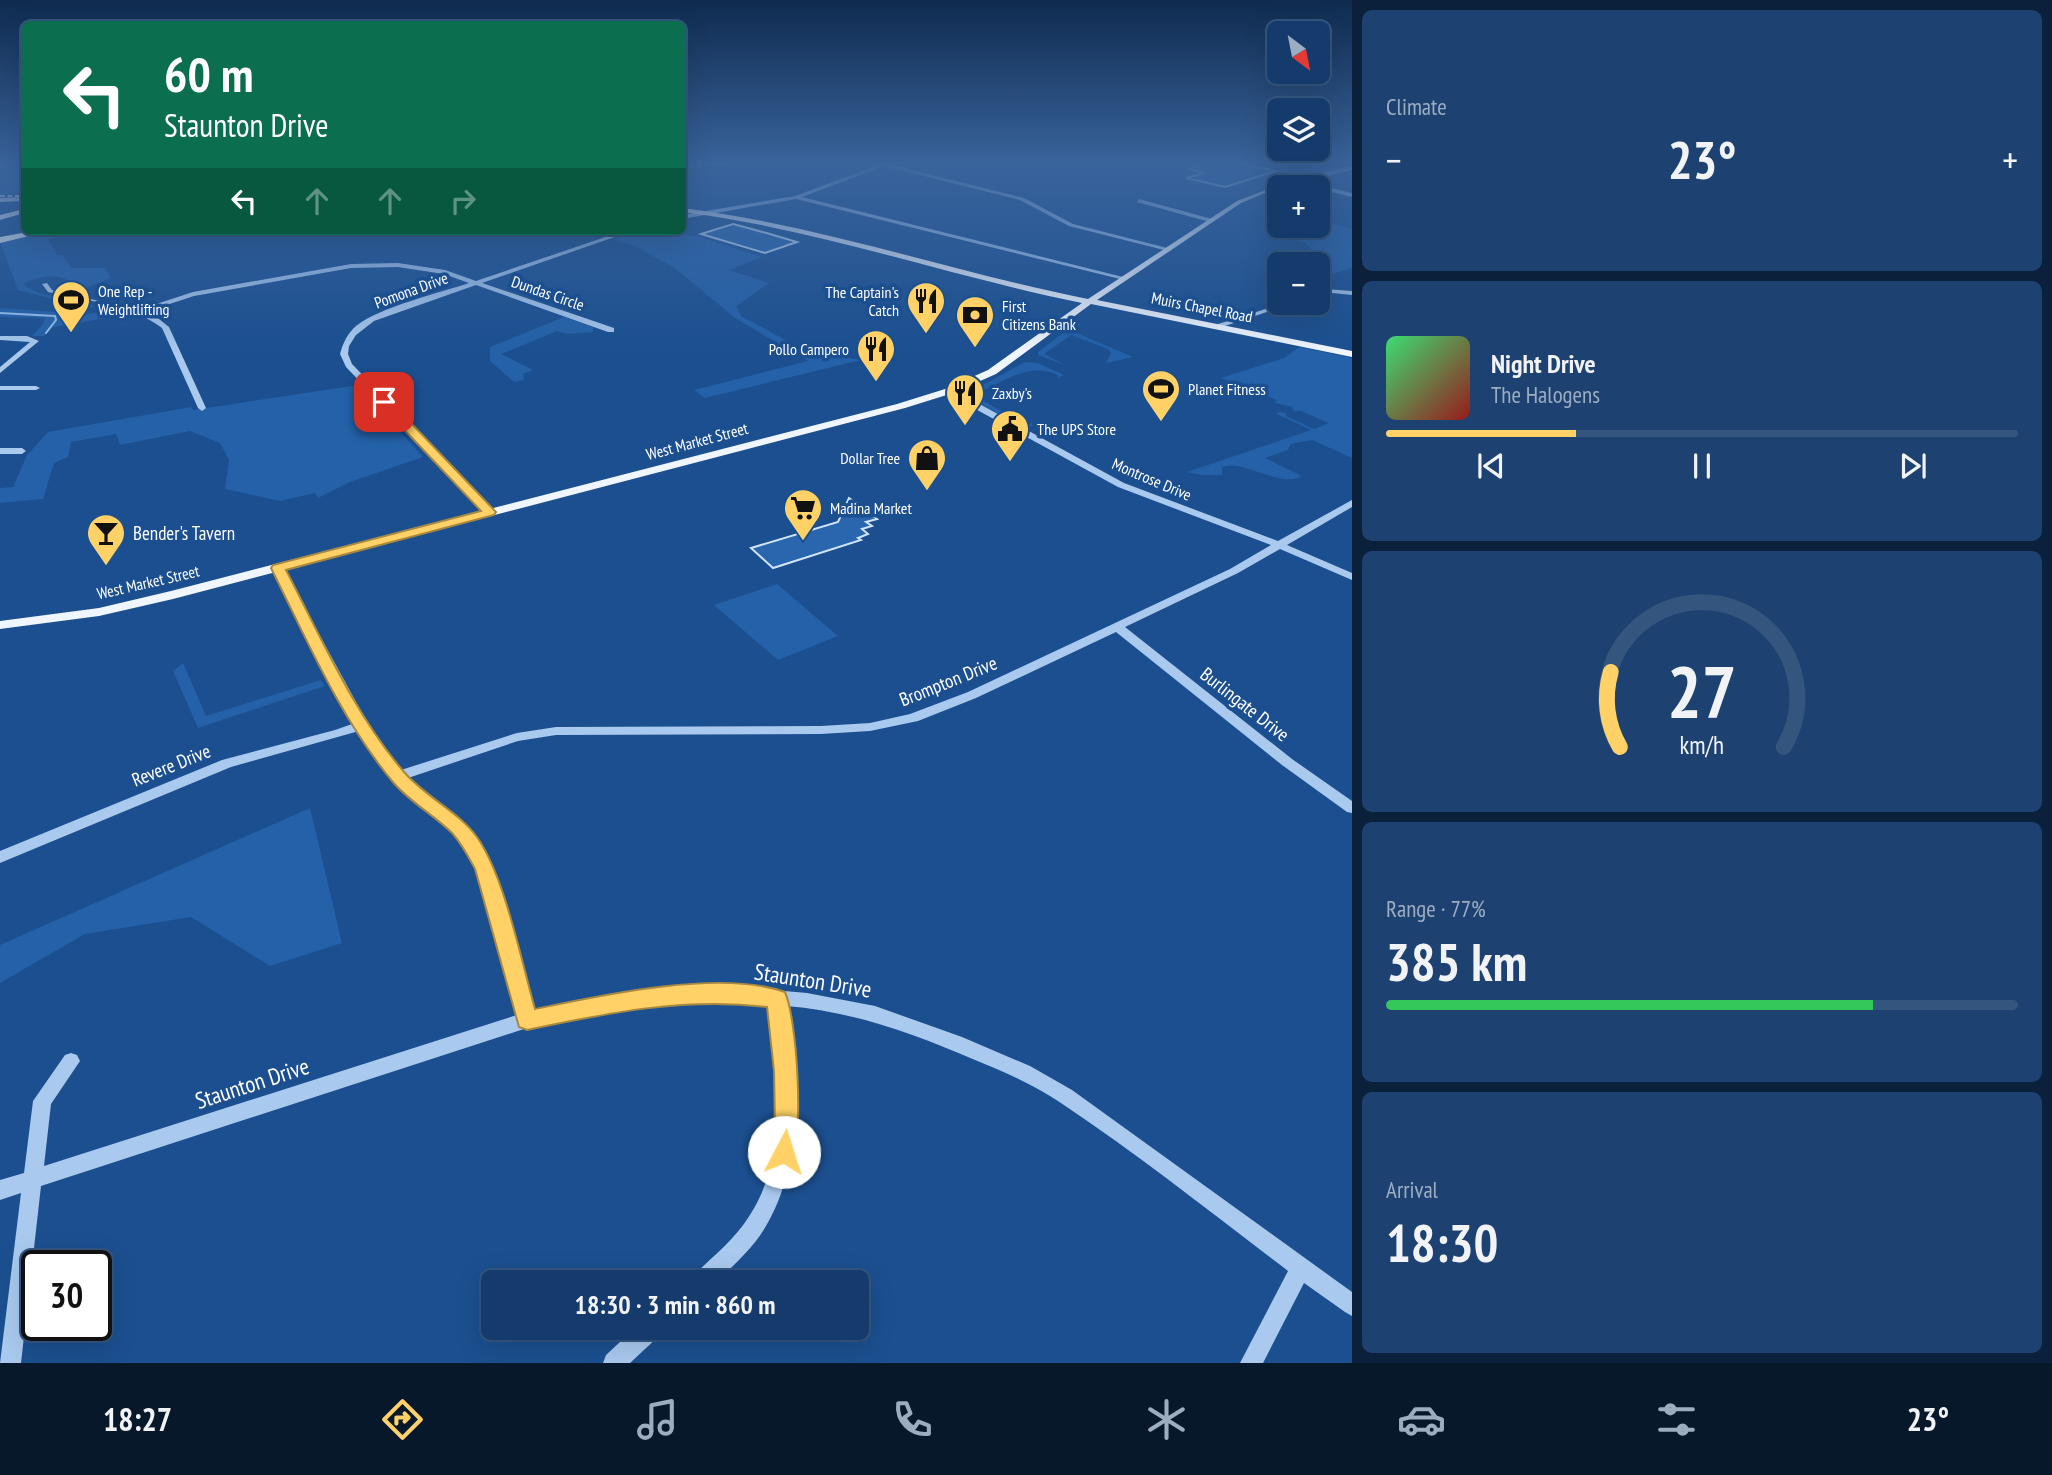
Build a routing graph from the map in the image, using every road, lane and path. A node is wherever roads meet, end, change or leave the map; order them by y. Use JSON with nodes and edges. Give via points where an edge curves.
{"nodes":[{"id":1,"x":779,"y":226,"type":"edge"},
{"id":2,"x":912,"y":226,"type":"edge"},
{"id":3,"x":1072,"y":226,"type":"edge"},
{"id":4,"x":1202,"y":226,"type":"edge"},
{"id":5,"x":26,"y":235,"type":"edge"},
{"id":6,"x":617,"y":235,"type":"edge"},
{"id":7,"x":0,"y":240,"type":"edge"},
{"id":8,"x":1168,"y":249,"type":"junction"},
{"id":9,"x":1124,"y":278,"type":"junction"},
{"id":10,"x":475,"y":283,"type":"junction"},
{"id":11,"x":45,"y":284,"type":"dead end"},
{"id":12,"x":1330,"y":292,"type":"edge"},
{"id":13,"x":1352,"y":293,"type":"edge"},
{"id":14,"x":1088,"y":302,"type":"junction"},
{"id":15,"x":1267,"y":311,"type":"edge"},
{"id":16,"x":138,"y":312,"type":"junction"},
{"id":17,"x":1219,"y":326,"type":"junction"},
{"id":18,"x":611,"y":330,"type":"dead end"},
{"id":19,"x":0,"y":338,"type":"edge"},
{"id":20,"x":1352,"y":354,"type":"edge"},
{"id":21,"x":0,"y":372,"type":"edge"},
{"id":22,"x":0,"y":388,"type":"edge"},
{"id":23,"x":36,"y":388,"type":"dead end"},
{"id":24,"x":949,"y":391,"type":"junction"},
{"id":25,"x":202,"y":408,"type":"dead end"},
{"id":26,"x":0,"y":451,"type":"edge"},
{"id":27,"x":22,"y":451,"type":"dead end"},
{"id":28,"x":1352,"y":503,"type":"edge"},
{"id":29,"x":490,"y":512,"type":"junction"},
{"id":30,"x":1279,"y":545,"type":"junction"},
{"id":31,"x":278,"y":568,"type":"junction"},
{"id":32,"x":1352,"y":577,"type":"edge"},
{"id":33,"x":0,"y":625,"type":"edge"},
{"id":34,"x":1117,"y":627,"type":"junction"},
{"id":35,"x":363,"y":725,"type":"junction"},
{"id":36,"x":398,"y":776,"type":"junction"},
{"id":37,"x":1352,"y":808,"type":"edge"},
{"id":38,"x":0,"y":857,"type":"edge"},
{"id":39,"x":777,"y":998,"type":"junction"},
{"id":40,"x":527,"y":1020,"type":"junction"},
{"id":41,"x":71,"y":1062,"type":"dead end"},
{"id":42,"x":32,"y":1180,"type":"junction"},
{"id":43,"x":0,"y":1190,"type":"edge"},
{"id":44,"x":1301,"y":1268,"type":"junction"},
{"id":45,"x":712,"y":1270,"type":"edge"},
{"id":46,"x":1352,"y":1305,"type":"edge"},
{"id":47,"x":638,"y":1340,"type":"edge"},
{"id":48,"x":10,"y":1363,"type":"edge"},
{"id":49,"x":614,"y":1363,"type":"edge"},
{"id":50,"x":1251,"y":1363,"type":"edge"}],
"edges":[{"from":1,"to":14,"type":"main road","name":"Muirs Chapel Road"},
{"from":2,"to":9,"type":"street"},
{"from":3,"to":8,"type":"street"},
{"from":4,"to":8,"type":"main road","name":"West Market Street"},
{"from":5,"to":7,"type":"highway"},
{"from":6,"to":10,"type":"street","name":"Pomona Drive"},
{"from":8,"to":9,"type":"main road","name":"West Market Street"},
{"from":9,"to":14,"type":"main road","name":"West Market Street"},
{"from":10,"to":16,"type":"street","name":"Dundas Circle","via":[[426,267],[351,266],[208,291]]},
{"from":10,"to":18,"type":"street","name":"Dundas Circle"},
{"from":10,"to":29,"type":"street","name":"Pomona Drive","via":[[374,318],[351,334],[344,354]]},
{"from":11,"to":16,"type":"street","via":[[50,291]]},
{"from":12,"to":13,"type":"street"},
{"from":14,"to":17,"type":"main road","name":"Muirs Chapel Road"},
{"from":14,"to":24,"type":"main road","name":"West Market Street","via":[[992,372]]},
{"from":15,"to":17,"type":"street"},
{"from":16,"to":25,"type":"street","via":[[165,327]]},
{"from":17,"to":20,"type":"main road","name":"Muirs Chapel Road"},
{"from":19,"to":21,"type":"street","via":[[34,339]]},
{"from":22,"to":23,"type":"street"},
{"from":24,"to":29,"type":"main road","name":"West Market Street"},
{"from":24,"to":30,"type":"street","name":"Montrose Drive","via":[[1121,485]]},
{"from":26,"to":27,"type":"street"},
{"from":28,"to":30,"type":"street","name":"Brompton Drive"},
{"from":29,"to":31,"type":"main road","name":"West Market Street"},
{"from":30,"to":32,"type":"street","name":"Montrose Drive"},
{"from":30,"to":34,"type":"street","name":"Brompton Drive"},
{"from":31,"to":33,"type":"main road","name":"West Market Street","via":[[120,608]]},
{"from":31,"to":35,"type":"street"},
{"from":34,"to":36,"type":"street","name":"Brompton Drive","via":[[913,718],[821,730],[556,731],[517,737]]},
{"from":34,"to":37,"type":"street","name":"Burlingate Drive"},
{"from":35,"to":36,"type":"street"},
{"from":35,"to":38,"type":"street","name":"Revere Drive","via":[[227,763]]},
{"from":36,"to":40,"type":"street","via":[[470,842],[484,869]]},
{"from":39,"to":40,"type":"street","name":"Staunton Drive","via":[[727,993],[629,999]]},
{"from":39,"to":44,"type":"street","name":"Staunton Drive","via":[[875,1014],[1024,1072],[1128,1139]]},
{"from":39,"to":45,"type":"street","via":[[787,1127],[780,1177],[755,1225]]},
{"from":40,"to":42,"type":"street","name":"Staunton Drive"},
{"from":41,"to":42,"type":"street","via":[[43,1101]]},
{"from":42,"to":43,"type":"street","name":"Staunton Drive"},
{"from":42,"to":48,"type":"street"},
{"from":44,"to":46,"type":"street","name":"Staunton Drive"},
{"from":44,"to":50,"type":"street"},
{"from":47,"to":49,"type":"street"}]}
